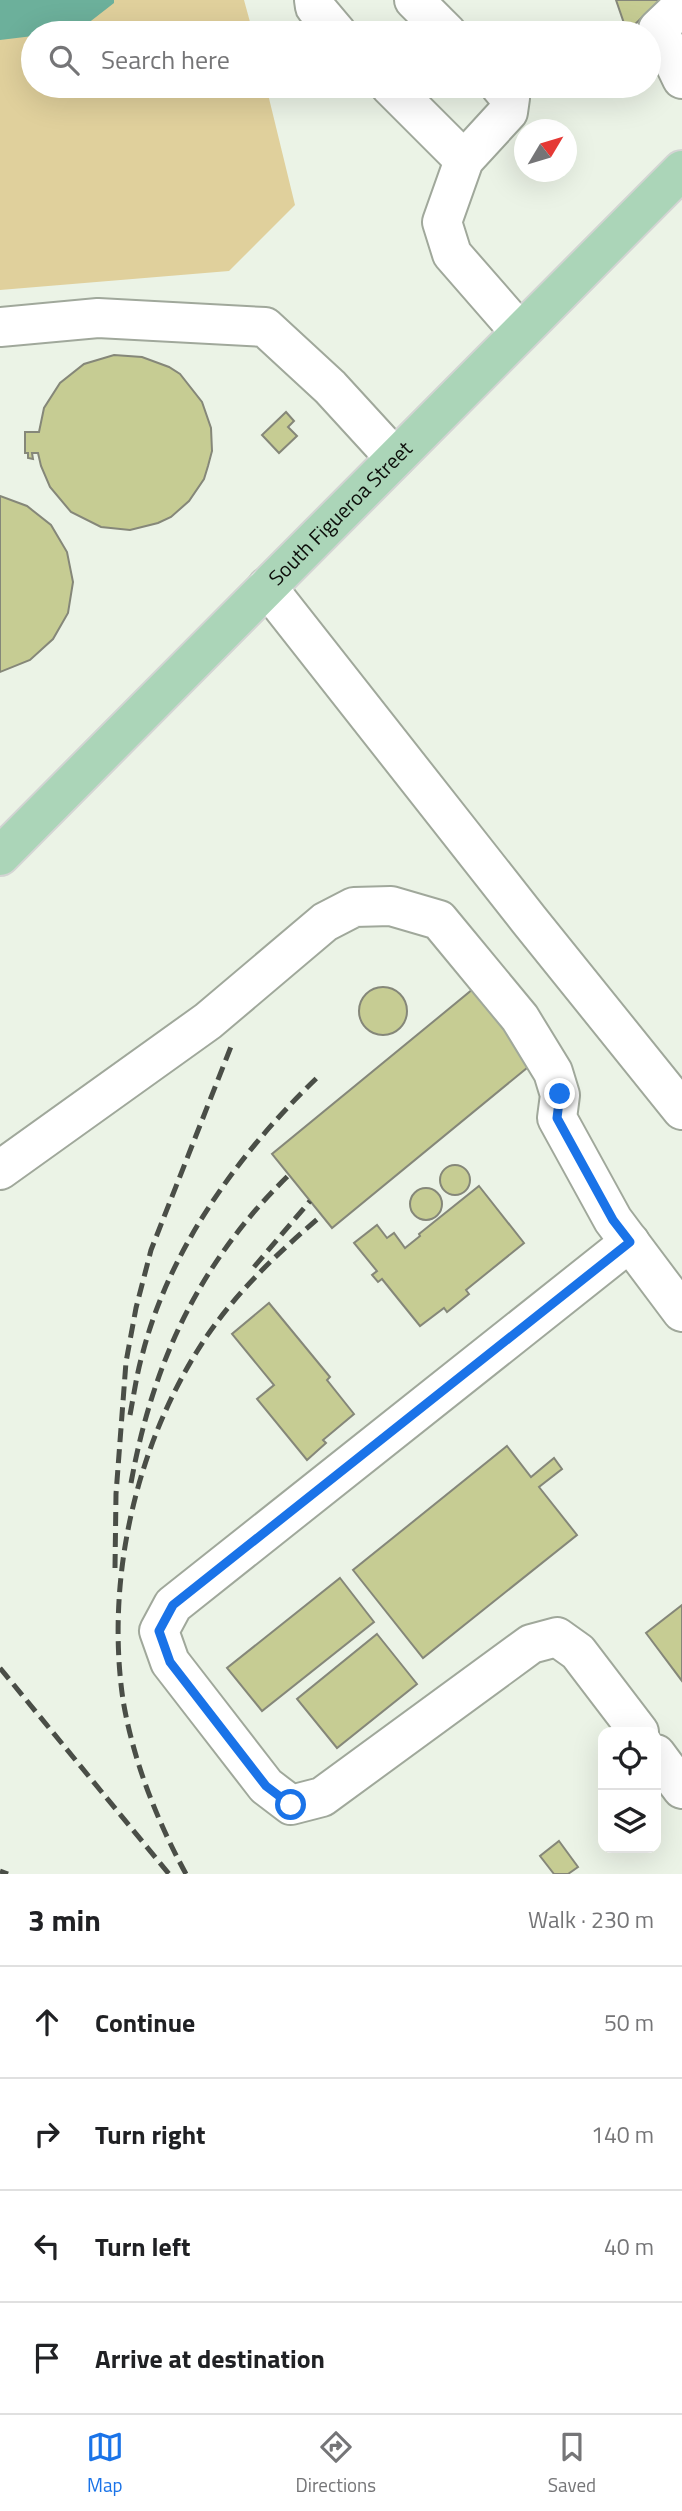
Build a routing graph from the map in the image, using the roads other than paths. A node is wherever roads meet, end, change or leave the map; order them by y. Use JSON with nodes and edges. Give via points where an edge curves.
{"nodes":[{"id":1,"x":314,"y":0,"type":"edge"},
{"id":2,"x":414,"y":0,"type":"edge"},
{"id":3,"x":682,"y":6,"type":"edge"},
{"id":4,"x":326,"y":21,"type":"edge"},
{"id":5,"x":435,"y":21,"type":"edge"},
{"id":6,"x":661,"y":26,"type":"edge"},
{"id":7,"x":661,"y":35,"type":"edge"},
{"id":8,"x":682,"y":79,"type":"edge"},
{"id":9,"x":402,"y":98,"type":"edge"},
{"id":10,"x":510,"y":98,"type":"edge"},
{"id":11,"x":464,"y":160,"type":"junction"},
{"id":12,"x":678,"y":182,"type":"edge"},
{"id":13,"x":0,"y":327,"type":"edge"},
{"id":14,"x":520,"y":332,"type":"junction"},
{"id":15,"x":395,"y":458,"type":"junction"},
{"id":16,"x":267,"y":587,"type":"junction"},
{"id":17,"x":0,"y":856,"type":"edge"},
{"id":18,"x":682,"y":1110,"type":"edge"},
{"id":19,"x":0,"y":1170,"type":"edge"},
{"id":20,"x":630,"y":1242,"type":"junction"},
{"id":21,"x":682,"y":1312,"type":"edge"},
{"id":22,"x":635,"y":1727,"type":"edge"},
{"id":23,"x":661,"y":1761,"type":"edge"},
{"id":24,"x":682,"y":1789,"type":"edge"}],
"edges":[{"from":1,"to":4,"type":"lane","via":[[314,7]]},
{"from":2,"to":5,"type":"lane"},
{"from":3,"to":6,"type":"lane"},
{"from":7,"to":8,"type":"lane"},
{"from":9,"to":11,"type":"lane"},
{"from":10,"to":11,"type":"lane","via":[[508,112]]},
{"from":11,"to":14,"type":"lane","via":[[442,222],[452,254]]},
{"from":12,"to":14,"type":"main road","name":"South Figueroa Street"},
{"from":13,"to":15,"type":"lane","via":[[98,318],[265,327],[331,387]]},
{"from":14,"to":15,"type":"main road","name":"South Figueroa Street"},
{"from":15,"to":16,"type":"main road","name":"South Figueroa Street"},
{"from":16,"to":17,"type":"main road","name":"South Figueroa Street"},
{"from":16,"to":18,"type":"lane"},
{"from":19,"to":20,"type":"lane","via":[[208,1021],[325,922],[354,907],[391,906],[439,920],[520,1018],[553,1072],[560,1094],[557,1118]]},
{"from":20,"to":21,"type":"lane"},
{"from":20,"to":22,"type":"lane","via":[[173,1605],[159,1631],[170,1662],[266,1786],[291,1805],[322,1797],[531,1644],[557,1637],[578,1652]]},
{"from":23,"to":24,"type":"lane"}]}
